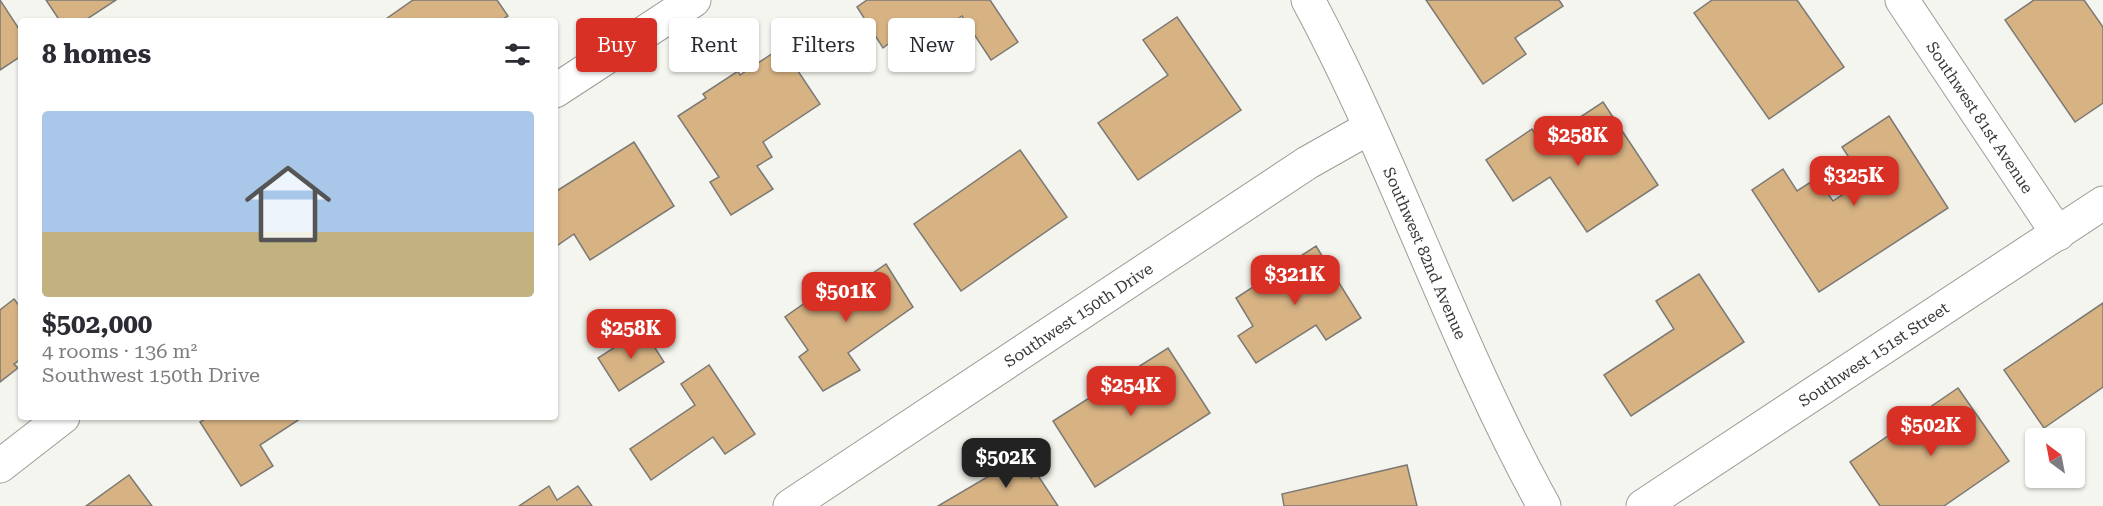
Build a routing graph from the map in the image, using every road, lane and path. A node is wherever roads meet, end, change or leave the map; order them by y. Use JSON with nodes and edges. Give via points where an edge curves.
{"nodes":[{"id":1,"x":694,"y":0,"type":"edge"},
{"id":2,"x":1308,"y":0,"type":"edge"},
{"id":3,"x":1902,"y":0,"type":"edge"},
{"id":4,"x":558,"y":90,"type":"edge"},
{"id":5,"x":1369,"y":128,"type":"junction"},
{"id":6,"x":2103,"y":203,"type":"edge"},
{"id":7,"x":2058,"y":234,"type":"junction"},
{"id":8,"x":59,"y":420,"type":"edge"},
{"id":9,"x":0,"y":466,"type":"edge"},
{"id":10,"x":790,"y":506,"type":"edge"},
{"id":11,"x":1544,"y":506,"type":"edge"},
{"id":12,"x":1643,"y":506,"type":"edge"}],
"edges":[{"from":1,"to":4,"type":"street"},
{"from":2,"to":5,"type":"street","name":"Southwest 82nd Avenue","via":[[1346,72]]},
{"from":3,"to":7,"type":"street","name":"Southwest 81st Avenue"},
{"from":5,"to":10,"type":"street","name":"Southwest 150th Drive","via":[[1308,163]]},
{"from":5,"to":11,"type":"street","name":"Southwest 82nd Avenue","via":[[1480,382]]},
{"from":6,"to":7,"type":"street","name":"Southwest 151st Street"},
{"from":7,"to":12,"type":"street","name":"Southwest 151st Street"},
{"from":8,"to":9,"type":"street"}]}
